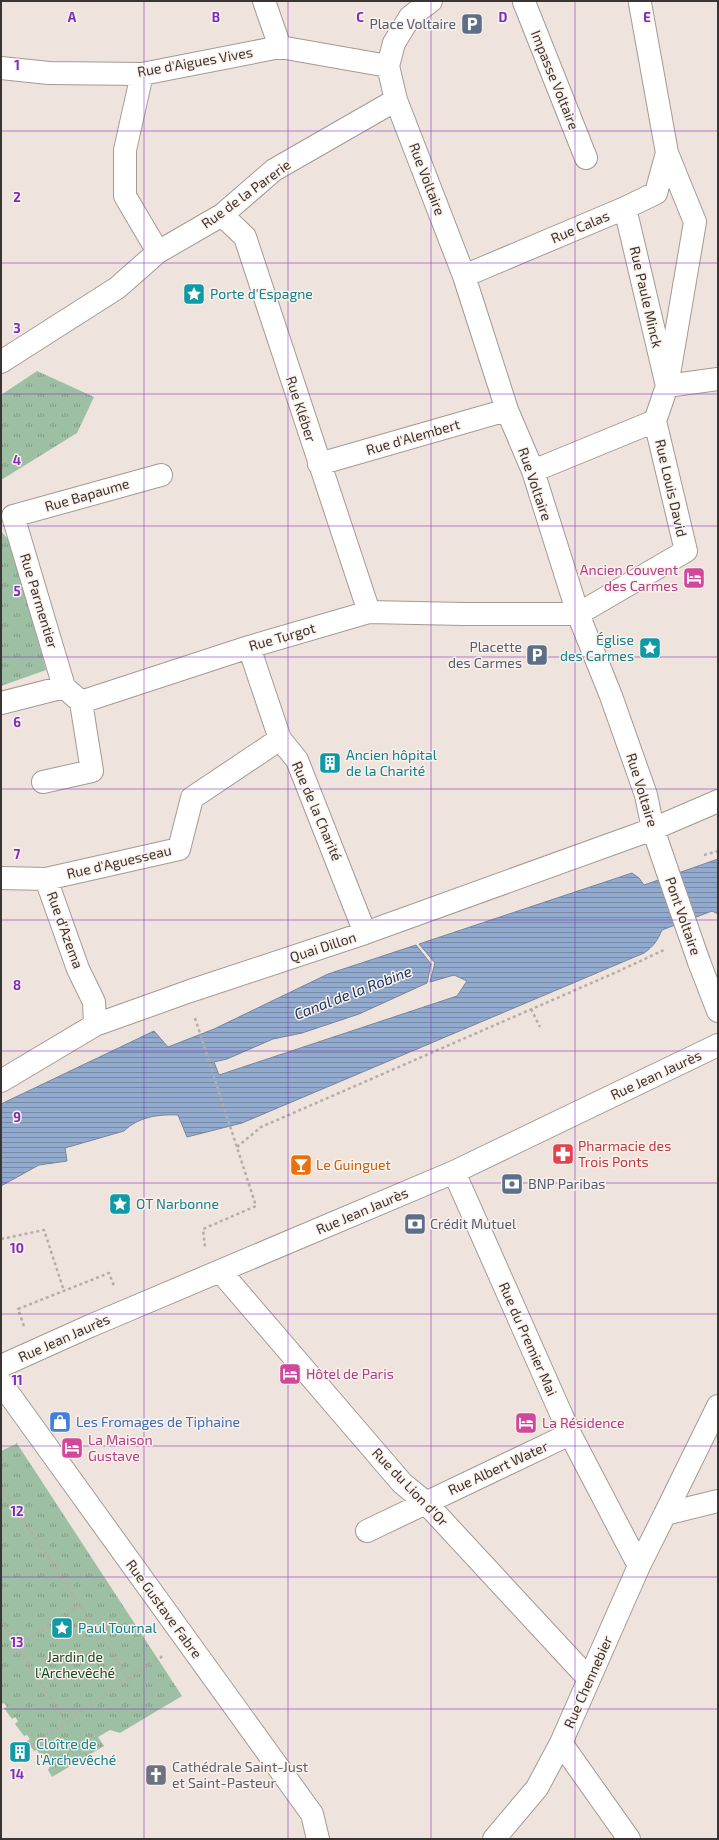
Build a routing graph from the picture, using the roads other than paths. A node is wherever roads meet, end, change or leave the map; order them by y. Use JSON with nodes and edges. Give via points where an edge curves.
{"nodes":[{"id":1,"x":264,"y":1,"type":"edge"},
{"id":2,"x":430,"y":1,"type":"edge"},
{"id":3,"x":524,"y":2,"type":"edge"},
{"id":4,"x":640,"y":3,"type":"dead end"},
{"id":5,"x":280,"y":47,"type":"junction"},
{"id":6,"x":388,"y":66,"type":"junction"},
{"id":7,"x":1,"y":68,"type":"edge"},
{"id":8,"x":142,"y":74,"type":"junction"},
{"id":9,"x":396,"y":100,"type":"junction"},
{"id":10,"x":667,"y":153,"type":"junction"},
{"id":11,"x":586,"y":158,"type":"dead end"},
{"id":12,"x":625,"y":208,"type":"junction"},
{"id":13,"x":222,"y":215,"type":"junction"},
{"id":14,"x":158,"y":252,"type":"junction"},
{"id":15,"x":464,"y":276,"type":"junction"},
{"id":16,"x":1,"y":362,"type":"edge"},
{"id":17,"x":718,"y":379,"type":"edge"},
{"id":18,"x":667,"y":386,"type":"junction"},
{"id":19,"x":507,"y":410,"type":"junction"},
{"id":20,"x":655,"y":421,"type":"junction"},
{"id":21,"x":319,"y":464,"type":"junction"},
{"id":22,"x":533,"y":470,"type":"junction"},
{"id":23,"x":161,"y":474,"type":"dead end"},
{"id":24,"x":13,"y":516,"type":"joint"},
{"id":25,"x":369,"y":612,"type":"junction"},
{"id":26,"x":578,"y":614,"type":"junction"},
{"id":27,"x":249,"y":647,"type":"junction"},
{"id":28,"x":64,"y":687,"type":"junction"},
{"id":29,"x":81,"y":702,"type":"junction"},
{"id":30,"x":1,"y":703,"type":"edge"},
{"id":31,"x":280,"y":739,"type":"junction"},
{"id":32,"x":43,"y":782,"type":"dead end"},
{"id":33,"x":718,"y":801,"type":"edge"},
{"id":34,"x":653,"y":829,"type":"junction"},
{"id":35,"x":667,"y":870,"type":"joint"},
{"id":36,"x":1,"y":878,"type":"edge"},
{"id":37,"x":46,"y":879,"type":"junction"},
{"id":38,"x":365,"y":933,"type":"junction"},
{"id":39,"x":718,"y":1011,"type":"edge"},
{"id":40,"x":95,"y":1025,"type":"junction"},
{"id":41,"x":718,"y":1045,"type":"edge"},
{"id":42,"x":1,"y":1080,"type":"edge"},
{"id":43,"x":454,"y":1172,"type":"junction"},
{"id":44,"x":220,"y":1271,"type":"junction"},
{"id":45,"x":1,"y":1366,"type":"edge"},
{"id":46,"x":1,"y":1383,"type":"edge"},
{"id":47,"x":718,"y":1406,"type":"edge"},
{"id":48,"x":570,"y":1434,"type":"junction"},
{"id":49,"x":718,"y":1501,"type":"edge"},
{"id":50,"x":425,"y":1502,"type":"junction"},
{"id":51,"x":665,"y":1514,"type":"junction"},
{"id":52,"x":367,"y":1530,"type":"dead end"},
{"id":53,"x":639,"y":1566,"type":"junction"},
{"id":54,"x":589,"y":1679,"type":"junction"},
{"id":55,"x":561,"y":1743,"type":"junction"},
{"id":56,"x":318,"y":1839,"type":"edge"},
{"id":57,"x":494,"y":1839,"type":"edge"},
{"id":58,"x":630,"y":1839,"type":"edge"}],
"edges":[{"from":1,"to":5,"type":"street"},
{"from":2,"to":6,"type":"street","via":[[410,17],[394,43]]},
{"from":3,"to":11,"type":"street","name":"Impasse Voltaire"},
{"from":4,"to":10,"type":"street"},
{"from":5,"to":6,"type":"street","name":"Rue d'Aigues Vives"},
{"from":5,"to":8,"type":"street","name":"Rue d'Aigues Vives"},
{"from":6,"to":9,"type":"street"},
{"from":7,"to":8,"type":"street","name":"Rue d'Aigues Vives","via":[[49,73]]},
{"from":8,"to":14,"type":"street","via":[[125,150],[125,196]]},
{"from":9,"to":13,"type":"street","name":"Rue de la Parerie","via":[[274,170]]},
{"from":9,"to":15,"type":"street","name":"Rue Voltaire"},
{"from":10,"to":12,"type":"street","name":"Rue Calas","via":[[656,193]]},
{"from":10,"to":18,"type":"street","via":[[695,222]]},
{"from":12,"to":15,"type":"street","name":"Rue Calas"},
{"from":12,"to":18,"type":"street","name":"Rue Paule Minck"},
{"from":13,"to":14,"type":"street","name":"Rue de la Parerie"},
{"from":13,"to":21,"type":"street","name":"Rue Kléber","via":[[245,237]]},
{"from":14,"to":16,"type":"street","name":"Rue de la Parerie","via":[[117,288]]},
{"from":15,"to":19,"type":"street","name":"Rue Voltaire"},
{"from":17,"to":18,"type":"street"},
{"from":18,"to":20,"type":"street"},
{"from":19,"to":21,"type":"street","name":"Rue d'Alembert"},
{"from":19,"to":22,"type":"street","name":"Rue Voltaire"},
{"from":20,"to":22,"type":"street"},
{"from":20,"to":26,"type":"street","name":"Rue Louis David","via":[[686,551]]},
{"from":21,"to":25,"type":"street","name":"Rue Kléber"},
{"from":22,"to":26,"type":"street","name":"Rue Voltaire"},
{"from":23,"to":24,"type":"street","name":"Rue Bapaume"},
{"from":24,"to":28,"type":"street","name":"Rue Parmentier"},
{"from":25,"to":26,"type":"street","name":"Rue Turgot"},
{"from":25,"to":27,"type":"street","name":"Rue Turgot"},
{"from":26,"to":34,"type":"street","name":"Rue Voltaire","via":[[611,696],[646,795]]},
{"from":27,"to":29,"type":"street","name":"Rue Turgot"},
{"from":27,"to":31,"type":"street","name":"Rue de la Charité"},
{"from":28,"to":29,"type":"street"},
{"from":28,"to":30,"type":"street"},
{"from":29,"to":32,"type":"street","via":[[92,771]]},
{"from":31,"to":37,"type":"street","name":"Rue d'Aguesseau","via":[[192,798],[179,849]]},
{"from":31,"to":38,"type":"street","name":"Rue de la Charité","via":[[297,760]]},
{"from":33,"to":34,"type":"street","name":"Quai Dillon"},
{"from":34,"to":35,"type":"street","name":"Rue Voltaire"},
{"from":34,"to":38,"type":"street","name":"Quai Dillon"},
{"from":35,"to":39,"type":"street","name":"Pont Voltaire","bridge":true},
{"from":36,"to":37,"type":"street","name":"Rue d'Azema"},
{"from":37,"to":40,"type":"street","name":"Rue d'Azema","via":[[78,969],[94,1002]]},
{"from":38,"to":40,"type":"street","name":"Quai Dillon"},
{"from":40,"to":42,"type":"street","name":"Quai Dillon"},
{"from":41,"to":43,"type":"street","name":"Rue Jean Jaurès"},
{"from":43,"to":44,"type":"street","name":"Rue Jean Jaurès"},
{"from":43,"to":48,"type":"street","name":"Rue du Premier Mai"},
{"from":44,"to":45,"type":"street","name":"Rue Jean Jaurès"},
{"from":44,"to":50,"type":"street","name":"Rue du Lion d'Or","via":[[402,1483]]},
{"from":46,"to":56,"type":"street","name":"Rue Gustave Fabre","via":[[312,1814]]},
{"from":47,"to":51,"type":"street","name":"Rue Chennebier"},
{"from":48,"to":50,"type":"street","name":"Rue Albert Water"},
{"from":48,"to":53,"type":"street","name":"Rue du Premier Mai"},
{"from":49,"to":51,"type":"street"},
{"from":50,"to":52,"type":"street","name":"Rue Albert Water"},
{"from":50,"to":54,"type":"street","name":"Rue du Lion d'Or"},
{"from":51,"to":53,"type":"street","name":"Rue Chennebier"},
{"from":53,"to":54,"type":"street","name":"Rue Chennebier"},
{"from":54,"to":55,"type":"street","name":"Rue Chennebier"},
{"from":55,"to":57,"type":"street","name":"Rue Chennebier","via":[[538,1788]]},
{"from":55,"to":58,"type":"street"}]}
